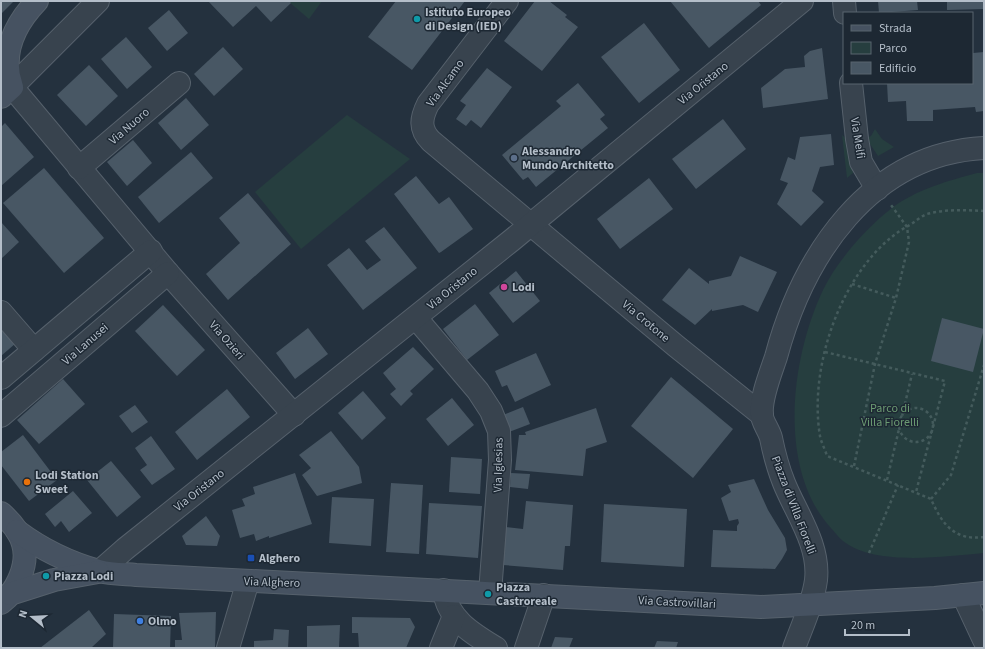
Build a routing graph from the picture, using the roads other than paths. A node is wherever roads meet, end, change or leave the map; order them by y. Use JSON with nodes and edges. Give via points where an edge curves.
{"nodes":[{"id":1,"x":37,"y":1,"type":"edge"},
{"id":2,"x":98,"y":1,"type":"edge"},
{"id":3,"x":507,"y":1,"type":"edge"},
{"id":4,"x":802,"y":1,"type":"edge"},
{"id":5,"x":844,"y":1,"type":"edge"},
{"id":6,"x":845,"y":12,"type":"edge"},
{"id":7,"x":179,"y":83,"type":"dead end"},
{"id":8,"x":852,"y":84,"type":"edge"},
{"id":9,"x":6,"y":92,"type":"edge"},
{"id":10,"x":984,"y":148,"type":"edge"},
{"id":11,"x":79,"y":168,"type":"junction"},
{"id":12,"x":877,"y":189,"type":"junction"},
{"id":13,"x":532,"y":224,"type":"junction"},
{"id":14,"x":160,"y":262,"type":"junction"},
{"id":15,"x":1,"y":312,"type":"edge"},
{"id":16,"x":416,"y":318,"type":"junction"},
{"id":17,"x":34,"y":350,"type":"junction"},
{"id":18,"x":1,"y":378,"type":"edge"},
{"id":19,"x":294,"y":415,"type":"junction"},
{"id":20,"x":762,"y":415,"type":"junction"},
{"id":21,"x":1,"y":416,"type":"edge"},
{"id":22,"x":1,"y":513,"type":"edge"},
{"id":23,"x":17,"y":531,"type":"junction"},
{"id":24,"x":100,"y":571,"type":"junction"},
{"id":25,"x":248,"y":581,"type":"junction"},
{"id":26,"x":444,"y":590,"type":"junction"},
{"id":27,"x":490,"y":593,"type":"junction"},
{"id":28,"x":974,"y":594,"type":"edge"},
{"id":29,"x":544,"y":595,"type":"junction"},
{"id":30,"x":6,"y":599,"type":"edge"},
{"id":31,"x":810,"y":605,"type":"junction"},
{"id":32,"x":454,"y":616,"type":"junction"},
{"id":33,"x":984,"y":640,"type":"edge"},
{"id":34,"x":228,"y":648,"type":"edge"},
{"id":35,"x":441,"y":648,"type":"edge"},
{"id":36,"x":496,"y":648,"type":"edge"},
{"id":37,"x":526,"y":648,"type":"edge"},
{"id":38,"x":794,"y":648,"type":"edge"}],
"edges":[{"from":1,"to":9,"type":"main road","via":[[15,27],[8,41],[5,62]]},
{"from":2,"to":9,"type":"street"},
{"from":3,"to":13,"type":"street","name":"Via Alcamo","via":[[435,94],[422,115],[421,123],[431,141]]},
{"from":4,"to":13,"type":"street","name":"Via Oristano"},
{"from":5,"to":6,"type":"street"},
{"from":7,"to":11,"type":"street","name":"Via Nuoro"},
{"from":8,"to":12,"type":"street","name":"Via Melfi","via":[[861,162]]},
{"from":9,"to":11,"type":"street"},
{"from":10,"to":12,"type":"street","via":[[944,154],[924,161]]},
{"from":11,"to":14,"type":"street"},
{"from":12,"to":20,"type":"street","via":[[842,222],[807,272],[781,338],[767,384]]},
{"from":13,"to":16,"type":"street","name":"Via Oristano"},
{"from":13,"to":20,"type":"street","name":"Via Crotone"},
{"from":14,"to":17,"type":"street"},
{"from":14,"to":19,"type":"street","name":"Via Ozieri"},
{"from":14,"to":21,"type":"street","name":"Via Lanusei"},
{"from":15,"to":17,"type":"street"},
{"from":16,"to":19,"type":"street","name":"Via Oristano"},
{"from":16,"to":27,"type":"street","name":"Via Iglesias","via":[[478,391],[491,411],[498,431],[500,460]]},
{"from":17,"to":18,"type":"street"},
{"from":19,"to":24,"type":"street","name":"Via Oristano"},
{"from":20,"to":31,"type":"street","name":"Piazza di Villa Fiorelli","via":[[784,483],[812,547],[816,571]]},
{"from":22,"to":23,"type":"main road"},
{"from":23,"to":24,"type":"main road","name":"Via Alghero","via":[[47,550]]},
{"from":23,"to":30,"type":"main road","via":[[23,544],[24,560],[18,582]]},
{"from":24,"to":25,"type":"main road","name":"Via Alghero"},
{"from":24,"to":30,"type":"main road","name":"Via Alghero","via":[[54,580]]},
{"from":25,"to":26,"type":"main road","name":"Via Alghero"},
{"from":25,"to":34,"type":"street"},
{"from":26,"to":27,"type":"main road"},
{"from":26,"to":32,"type":"street","via":[[448,607]]},
{"from":27,"to":29,"type":"main road"},
{"from":28,"to":31,"type":"main road"},
{"from":28,"to":33,"type":"street"},
{"from":29,"to":31,"type":"main road","name":"Via Castrovillari","via":[[761,606]]},
{"from":29,"to":37,"type":"street"},
{"from":31,"to":38,"type":"street","name":"Piazza di Villa Fiorelli"},
{"from":32,"to":35,"type":"street"},
{"from":32,"to":36,"type":"street","via":[[468,630]]}]}
